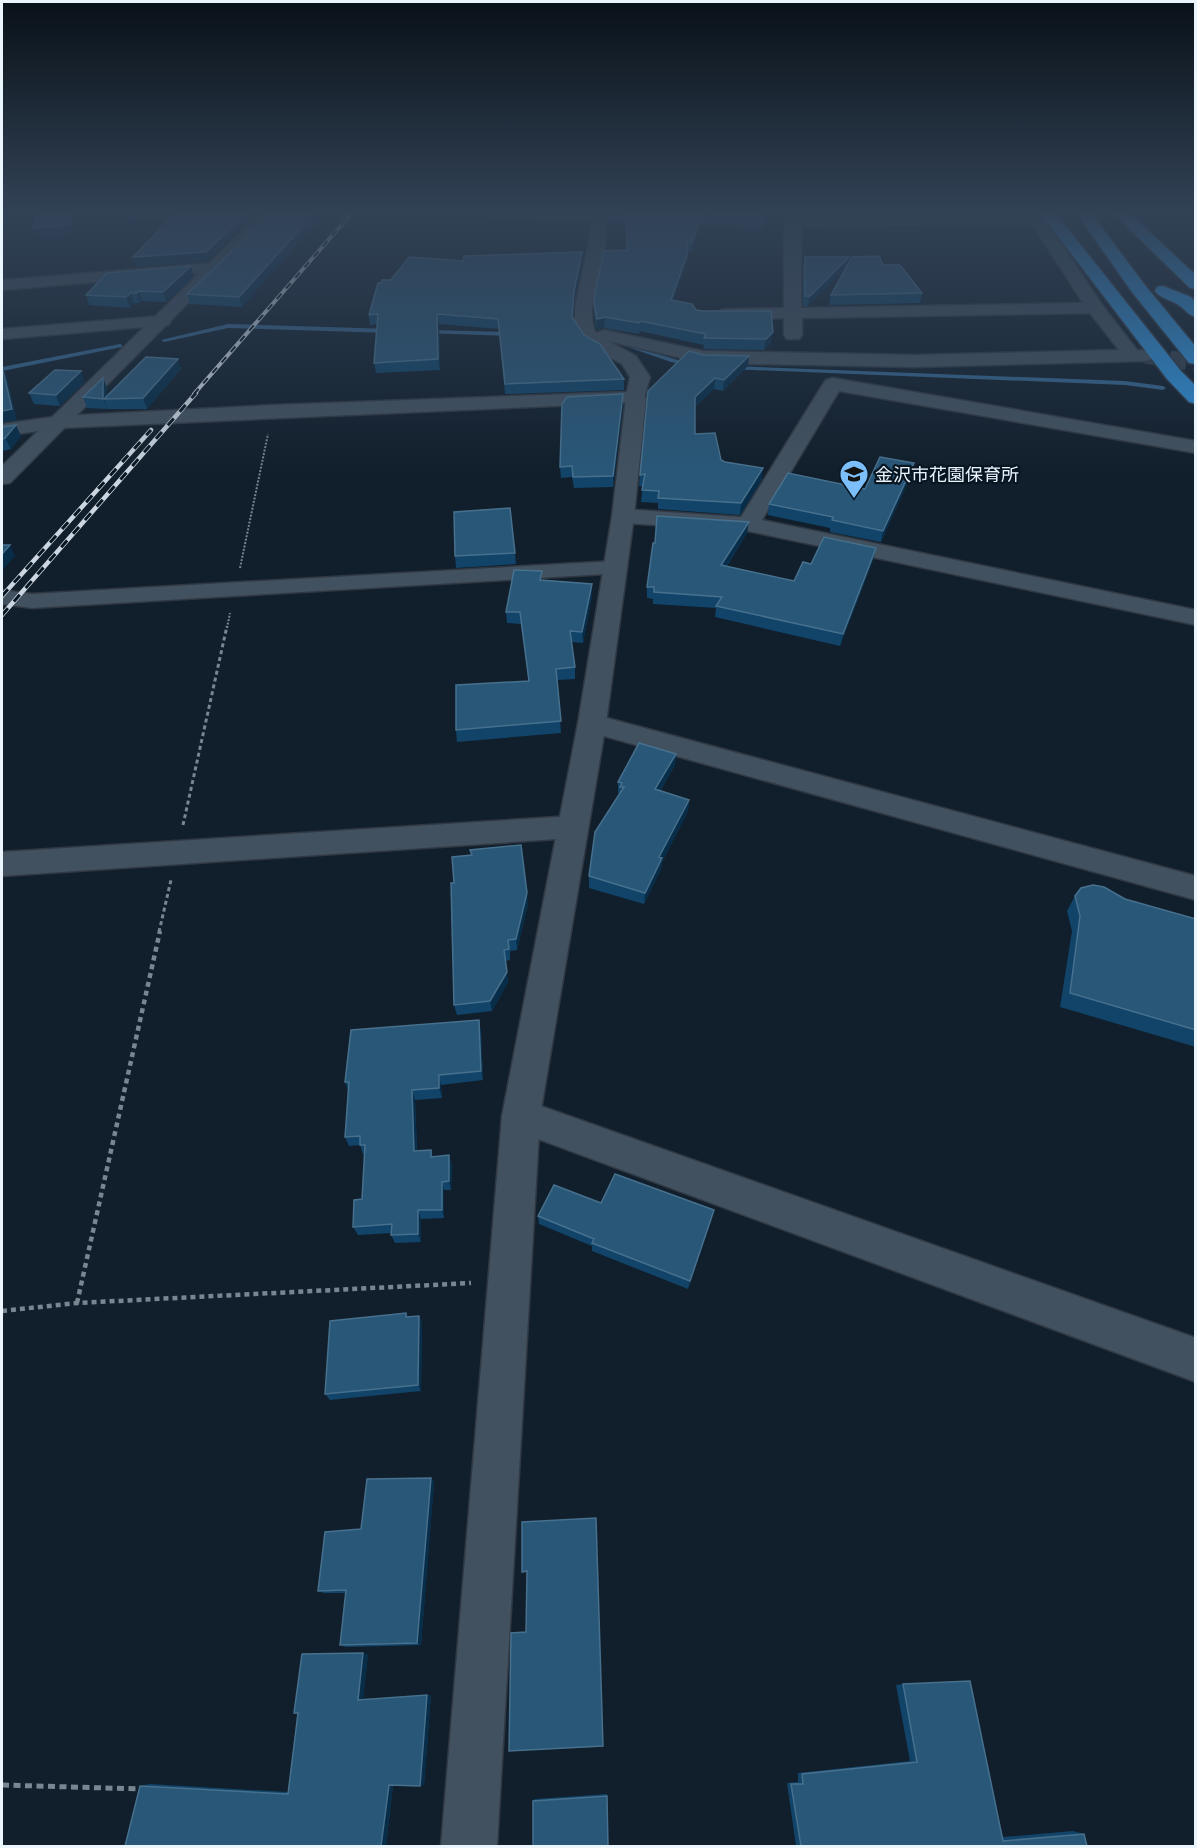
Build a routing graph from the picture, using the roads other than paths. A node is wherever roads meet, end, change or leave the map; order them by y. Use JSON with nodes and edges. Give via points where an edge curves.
{"nodes":[{"id":1,"x":183,"y":300,"type":"edge"},
{"id":2,"x":585,"y":300,"type":"edge"},
{"id":3,"x":792,"y":300,"type":"edge"},
{"id":4,"x":1091,"y":300,"type":"edge"},
{"id":5,"x":1113,"y":300,"type":"edge"},
{"id":6,"x":1136,"y":300,"type":"edge"},
{"id":7,"x":1146,"y":300,"type":"edge"},
{"id":8,"x":1171,"y":300,"type":"edge"},
{"id":9,"x":1183,"y":300,"type":"edge"},
{"id":10,"x":1095,"y":308,"type":"junction"},
{"id":11,"x":1196,"y":312,"type":"edge"},
{"id":12,"x":792,"y":314,"type":"junction"},
{"id":13,"x":714,"y":315,"type":"edge"},
{"id":14,"x":162,"y":321,"type":"junction"},
{"id":15,"x":1196,"y":329,"type":"edge"},
{"id":16,"x":2,"y":334,"type":"edge"},
{"id":17,"x":589,"y":336,"type":"junction"},
{"id":18,"x":643,"y":353,"type":"junction"},
{"id":19,"x":794,"y":358,"type":"junction"},
{"id":20,"x":1196,"y":359,"type":"edge"},
{"id":21,"x":915,"y":362,"type":"junction"},
{"id":22,"x":832,"y":372,"type":"junction"},
{"id":23,"x":1174,"y":375,"type":"junction"},
{"id":24,"x":1196,"y":375,"type":"edge"},
{"id":25,"x":636,"y":398,"type":"junction"},
{"id":26,"x":1196,"y":398,"type":"edge"},
{"id":27,"x":60,"y":422,"type":"junction"},
{"id":28,"x":2,"y":430,"type":"edge"},
{"id":29,"x":1196,"y":447,"type":"edge"},
{"id":30,"x":2,"y":478,"type":"edge"},
{"id":31,"x":622,"y":516,"type":"junction"},
{"id":32,"x":748,"y":524,"type":"junction"},
{"id":33,"x":615,"y":568,"type":"junction"},
{"id":34,"x":2,"y":597,"type":"edge"},
{"id":35,"x":1196,"y":618,"type":"edge"},
{"id":36,"x":592,"y":723,"type":"junction"},
{"id":37,"x":573,"y":827,"type":"junction"},
{"id":38,"x":2,"y":864,"type":"edge"},
{"id":39,"x":1196,"y":888,"type":"edge"},
{"id":40,"x":521,"y":1116,"type":"junction"},
{"id":41,"x":1196,"y":1360,"type":"edge"},
{"id":42,"x":469,"y":1846,"type":"edge"}],
"edges":[{"from":1,"to":14,"type":"street"},
{"from":2,"to":17,"type":"street","via":[[583,326]]},
{"from":3,"to":12,"type":"street"},
{"from":4,"to":10,"type":"street"},
{"from":5,"to":23,"type":"highway"},
{"from":6,"to":24,"type":"highway"},
{"from":7,"to":20,"type":"highway"},
{"from":8,"to":15,"type":"highway"},
{"from":9,"to":11,"type":"highway"},
{"from":10,"to":12,"type":"street"},
{"from":10,"to":21,"type":"street","via":[[1138,355]]},
{"from":12,"to":13,"type":"street"},
{"from":12,"to":19,"type":"street"},
{"from":14,"to":16,"type":"street"},
{"from":14,"to":27,"type":"street"},
{"from":17,"to":18,"type":"street"},
{"from":17,"to":18,"type":"street","via":[[619,337]]},
{"from":18,"to":19,"type":"street"},
{"from":18,"to":25,"type":"street"},
{"from":19,"to":22,"type":"street"},
{"from":21,"to":22,"type":"street"},
{"from":21,"to":23,"type":"street"},
{"from":22,"to":29,"type":"street"},
{"from":22,"to":32,"type":"street"},
{"from":23,"to":26,"type":"highway"},
{"from":25,"to":27,"type":"street"},
{"from":25,"to":31,"type":"street"},
{"from":27,"to":28,"type":"street"},
{"from":27,"to":30,"type":"street"},
{"from":31,"to":32,"type":"street"},
{"from":31,"to":33,"type":"street"},
{"from":32,"to":35,"type":"street"},
{"from":33,"to":34,"type":"street","via":[[32,601]]},
{"from":33,"to":36,"type":"street"},
{"from":36,"to":37,"type":"street"},
{"from":36,"to":39,"type":"street"},
{"from":37,"to":38,"type":"street"},
{"from":37,"to":40,"type":"street"},
{"from":40,"to":41,"type":"street"},
{"from":40,"to":42,"type":"street"}]}
